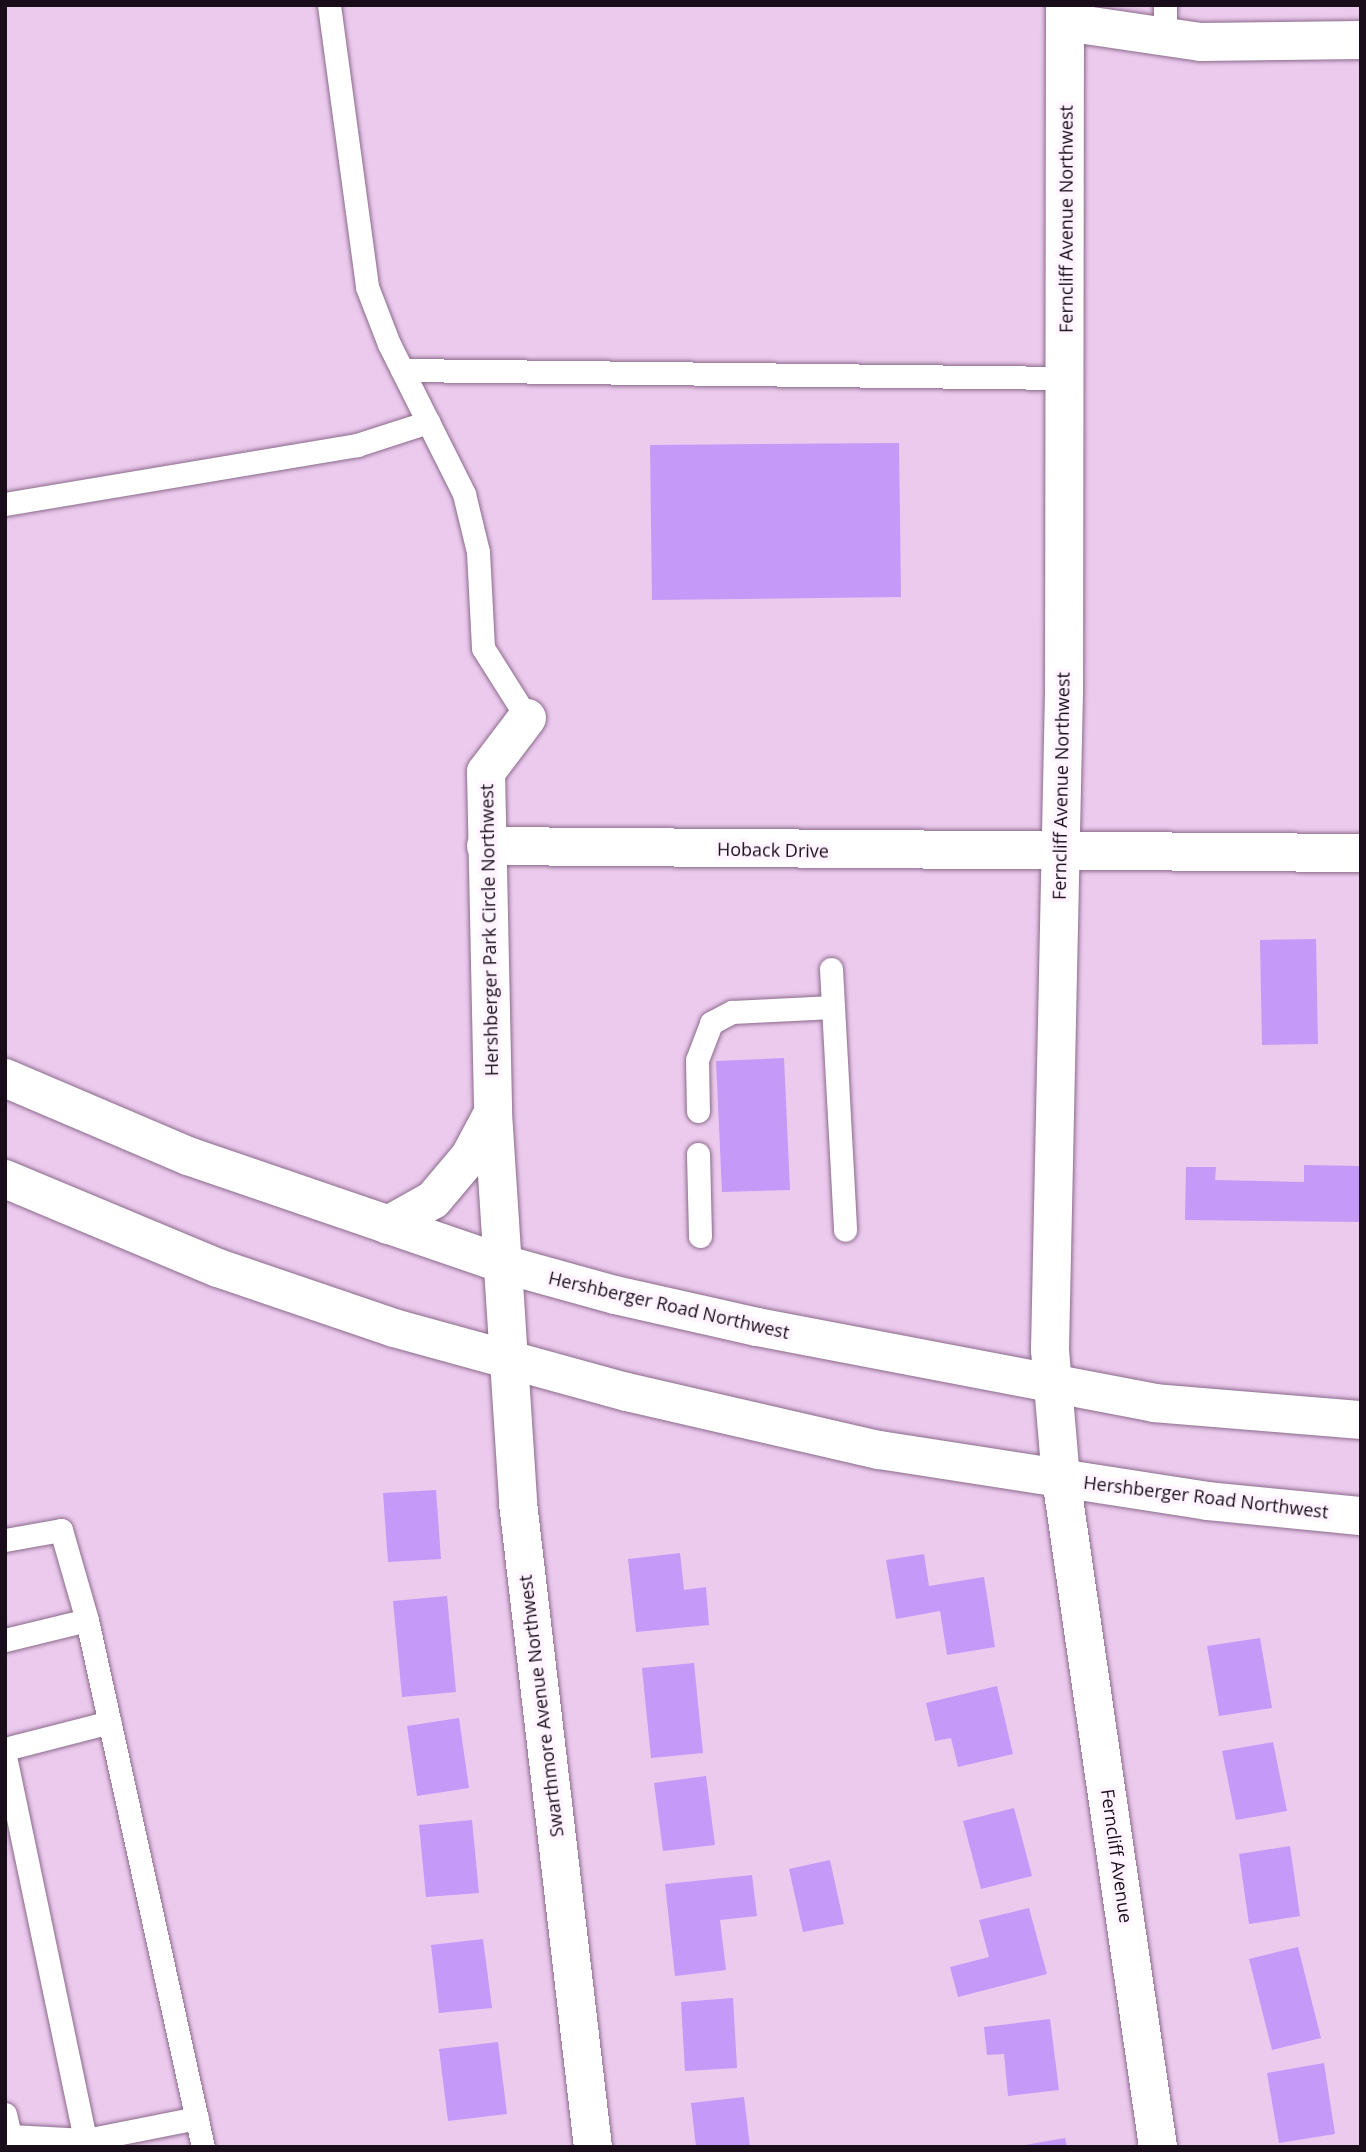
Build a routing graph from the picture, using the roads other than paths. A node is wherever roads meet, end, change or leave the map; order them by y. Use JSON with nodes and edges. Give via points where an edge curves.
{"nodes":[{"id":1,"x":329,"y":5,"type":"edge"},
{"id":2,"x":1065,"y":13,"type":"edge"},
{"id":3,"x":1165,"y":21,"type":"edge"},
{"id":4,"x":1361,"y":40,"type":"edge"},
{"id":5,"x":402,"y":370,"type":"junction"},
{"id":6,"x":1066,"y":378,"type":"junction"},
{"id":7,"x":428,"y":422,"type":"junction"},
{"id":8,"x":5,"y":504,"type":"edge"},
{"id":9,"x":527,"y":718,"type":"joint"},
{"id":10,"x":486,"y":846,"type":"junction"},
{"id":11,"x":1361,"y":853,"type":"edge"},
{"id":12,"x":1060,"y":854,"type":"junction"},
{"id":13,"x":831,"y":969,"type":"dead end"},
{"id":14,"x":833,"y":1007,"type":"junction"},
{"id":15,"x":5,"y":1078,"type":"edge"},
{"id":16,"x":698,"y":1111,"type":"dead end"},
{"id":17,"x":493,"y":1113,"type":"junction"},
{"id":18,"x":698,"y":1154,"type":"dead end"},
{"id":19,"x":5,"y":1179,"type":"edge"},
{"id":20,"x":388,"y":1225,"type":"junction"},
{"id":21,"x":845,"y":1230,"type":"dead end"},
{"id":22,"x":701,"y":1236,"type":"dead end"},
{"id":23,"x":503,"y":1264,"type":"junction"},
{"id":24,"x":509,"y":1360,"type":"junction"},
{"id":25,"x":1051,"y":1385,"type":"junction"},
{"id":26,"x":1361,"y":1420,"type":"edge"},
{"id":27,"x":1061,"y":1478,"type":"junction"},
{"id":28,"x":1361,"y":1516,"type":"edge"},
{"id":29,"x":5,"y":1540,"type":"edge"},
{"id":30,"x":1074,"y":1565,"type":"joint"},
{"id":31,"x":87,"y":1620,"type":"junction"},
{"id":32,"x":5,"y":1640,"type":"edge"},
{"id":33,"x":110,"y":1722,"type":"junction"},
{"id":34,"x":5,"y":1749,"type":"edge"},
{"id":35,"x":5,"y":1756,"type":"edge"},
{"id":36,"x":5,"y":2114,"type":"edge"},
{"id":37,"x":197,"y":2118,"type":"junction"},
{"id":38,"x":86,"y":2143,"type":"edge"},
{"id":39,"x":203,"y":2147,"type":"edge"},
{"id":40,"x":593,"y":2147,"type":"edge"},
{"id":41,"x":1158,"y":2147,"type":"edge"}],
"edges":[{"from":1,"to":5,"type":"lane","via":[[367,287]]},
{"from":2,"to":3,"type":"street"},
{"from":2,"to":6,"type":"street","name":"Ferncliff Avenue Northwest"},
{"from":3,"to":4,"type":"street","via":[[1201,42]]},
{"from":5,"to":6,"type":"lane"},
{"from":5,"to":7,"type":"lane"},
{"from":6,"to":12,"type":"street","name":"Ferncliff Avenue Northwest"},
{"from":7,"to":8,"type":"lane","via":[[357,445]]},
{"from":7,"to":9,"type":"lane","via":[[467,506],[478,552],[483,648]]},
{"from":9,"to":10,"type":"street","name":"Hershberger Park Circle Northwest","via":[[486,772]]},
{"from":10,"to":12,"type":"street","name":"Hoback Drive"},
{"from":10,"to":17,"type":"street","name":"Hershberger Park Circle Northwest"},
{"from":11,"to":12,"type":"street","name":"Hoback Drive"},
{"from":12,"to":25,"type":"street","name":"Ferncliff Avenue Northwest"},
{"from":13,"to":14,"type":"lane"},
{"from":14,"to":16,"type":"lane","via":[[732,1012],[711,1023],[697,1060]]},
{"from":14,"to":21,"type":"lane"},
{"from":15,"to":20,"type":"street","name":"Hershberger Road Northwest","via":[[188,1156]]},
{"from":17,"to":20,"type":"street","name":"Hershberger Park Circle Northwest","via":[[470,1156],[433,1200]]},
{"from":17,"to":23,"type":"street","name":"Hershberger Park Circle Northwest"},
{"from":18,"to":22,"type":"lane"},
{"from":19,"to":24,"type":"street","name":"Hershberger Road Northwest","via":[[218,1268],[394,1328]]},
{"from":20,"to":23,"type":"street","name":"Hershberger Road Northwest"},
{"from":23,"to":24,"type":"street","name":"Swarthmore Avenue Northwest"},
{"from":23,"to":25,"type":"street","name":"Hershberger Road Northwest","via":[[757,1327]]},
{"from":24,"to":27,"type":"street","name":"Hershberger Road Northwest","via":[[879,1450]]},
{"from":24,"to":40,"type":"street","name":"Swarthmore Avenue Northwest","via":[[518,1503]]},
{"from":25,"to":26,"type":"street","name":"Hershberger Road Northwest","via":[[1154,1403]]},
{"from":25,"to":27,"type":"street","name":"Ferncliff Avenue Northwest"},
{"from":27,"to":28,"type":"street","name":"Hershberger Road Northwest","via":[[1207,1501]]},
{"from":27,"to":30,"type":"street","name":"Ferncliff Avenue Northwest"},
{"from":29,"to":31,"type":"lane","via":[[61,1530]]},
{"from":30,"to":41,"type":"street","name":"Ferncliff Avenue"},
{"from":31,"to":32,"type":"lane"},
{"from":31,"to":33,"type":"lane"},
{"from":33,"to":34,"type":"lane"},
{"from":33,"to":37,"type":"lane"},
{"from":35,"to":38,"type":"lane"},
{"from":36,"to":38,"type":"lane","via":[[10,2136]]},
{"from":37,"to":38,"type":"lane"},
{"from":37,"to":39,"type":"lane"}]}
